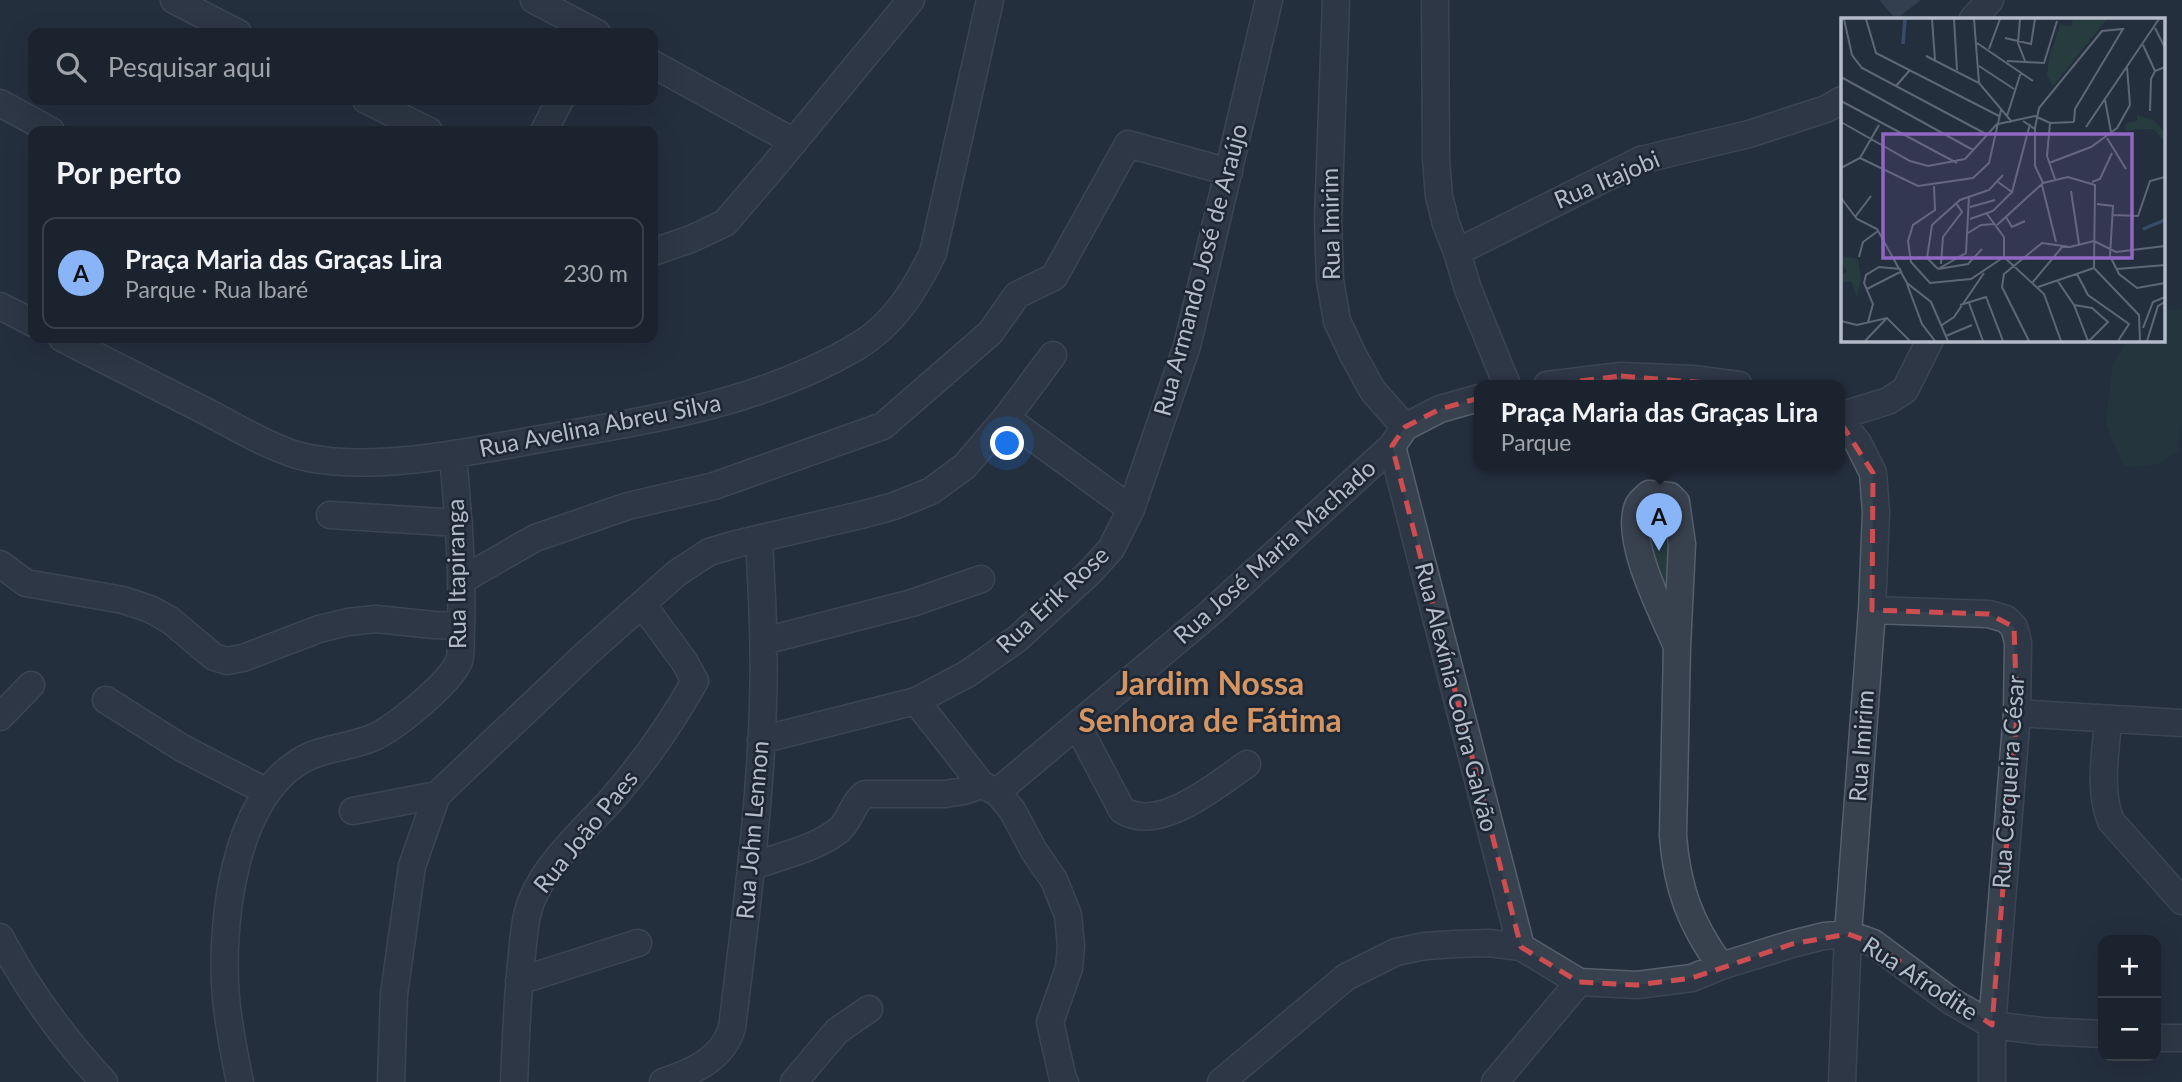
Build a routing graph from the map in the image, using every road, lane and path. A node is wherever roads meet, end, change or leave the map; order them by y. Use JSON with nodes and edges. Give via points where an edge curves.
{"nodes":[{"id":1,"x":174,"y":0,"type":"edge"},
{"id":2,"x":534,"y":0,"type":"edge"},
{"id":3,"x":990,"y":0,"type":"edge"},
{"id":4,"x":1269,"y":0,"type":"edge"},
{"id":5,"x":1336,"y":0,"type":"edge"},
{"id":6,"x":1435,"y":0,"type":"edge"},
{"id":7,"x":1990,"y":0,"type":"edge"},
{"id":8,"x":907,"y":1,"type":"edge"},
{"id":9,"x":1974,"y":18,"type":"edge"},
{"id":10,"x":228,"y":28,"type":"edge"},
{"id":11,"x":586,"y":28,"type":"edge"},
{"id":12,"x":658,"y":67,"type":"edge"},
{"id":13,"x":1841,"y":101,"type":"edge"},
{"id":14,"x":0,"y":103,"type":"edge"},
{"id":15,"x":376,"y":105,"type":"edge"},
{"id":16,"x":557,"y":105,"type":"edge"},
{"id":17,"x":42,"y":126,"type":"edge"},
{"id":18,"x":419,"y":126,"type":"edge"},
{"id":19,"x":547,"y":126,"type":"edge"},
{"id":20,"x":794,"y":142,"type":"junction"},
{"id":21,"x":1229,"y":172,"type":"junction"},
{"id":22,"x":658,"y":249,"type":"edge"},
{"id":23,"x":1457,"y":252,"type":"junction"},
{"id":24,"x":0,"y":306,"type":"edge"},
{"id":25,"x":28,"y":320,"type":"edge"},
{"id":26,"x":1930,"y":341,"type":"edge"},
{"id":27,"x":72,"y":343,"type":"edge"},
{"id":28,"x":1053,"y":355,"type":"dead end"},
{"id":29,"x":1505,"y":380,"type":"edge"},
{"id":30,"x":1588,"y":380,"type":"edge"},
{"id":31,"x":1692,"y":380,"type":"edge"},
{"id":32,"x":1474,"y":399,"type":"edge"},
{"id":33,"x":1845,"y":416,"type":"edge"},
{"id":34,"x":1006,"y":418,"type":"junction"},
{"id":35,"x":1845,"y":426,"type":"edge"},
{"id":36,"x":1399,"y":437,"type":"junction"},
{"id":37,"x":453,"y":454,"type":"junction"},
{"id":38,"x":1131,"y":509,"type":"junction"},
{"id":39,"x":330,"y":515,"type":"dead end"},
{"id":40,"x":459,"y":523,"type":"junction"},
{"id":41,"x":759,"y":539,"type":"junction"},
{"id":42,"x":0,"y":564,"type":"edge"},
{"id":43,"x":981,"y":579,"type":"dead end"},
{"id":44,"x":462,"y":580,"type":"junction"},
{"id":45,"x":642,"y":604,"type":"junction"},
{"id":46,"x":1872,"y":610,"type":"junction"},
{"id":47,"x":461,"y":626,"type":"junction"},
{"id":48,"x":764,"y":641,"type":"junction"},
{"id":49,"x":1676,"y":646,"type":"junction"},
{"id":50,"x":31,"y":685,"type":"dead end"},
{"id":51,"x":106,"y":700,"type":"dead end"},
{"id":52,"x":916,"y":701,"type":"junction"},
{"id":53,"x":2017,"y":713,"type":"junction"},
{"id":54,"x":0,"y":717,"type":"edge"},
{"id":55,"x":2108,"y":719,"type":"junction"},
{"id":56,"x":2182,"y":723,"type":"edge"},
{"id":57,"x":1077,"y":725,"type":"junction"},
{"id":58,"x":761,"y":740,"type":"junction"},
{"id":59,"x":1247,"y":764,"type":"dead end"},
{"id":60,"x":990,"y":789,"type":"junction"},
{"id":61,"x":267,"y":792,"type":"junction"},
{"id":62,"x":437,"y":795,"type":"junction"},
{"id":63,"x":353,"y":811,"type":"dead end"},
{"id":64,"x":751,"y":867,"type":"junction"},
{"id":65,"x":2182,"y":901,"type":"edge"},
{"id":66,"x":1848,"y":934,"type":"junction"},
{"id":67,"x":0,"y":937,"type":"edge"},
{"id":68,"x":638,"y":943,"type":"dead end"},
{"id":69,"x":1521,"y":947,"type":"junction"},
{"id":70,"x":1721,"y":965,"type":"junction"},
{"id":71,"x":519,"y":981,"type":"junction"},
{"id":72,"x":1579,"y":982,"type":"junction"},
{"id":73,"x":869,"y":1009,"type":"dead end"},
{"id":74,"x":1992,"y":1024,"type":"junction"},
{"id":75,"x":2098,"y":1034,"type":"edge"},
{"id":76,"x":2161,"y":1038,"type":"edge"},
{"id":77,"x":2182,"y":1038,"type":"edge"},
{"id":78,"x":1062,"y":1081,"type":"edge"},
{"id":79,"x":104,"y":1082,"type":"edge"},
{"id":80,"x":240,"y":1082,"type":"edge"},
{"id":81,"x":391,"y":1082,"type":"edge"},
{"id":82,"x":514,"y":1082,"type":"edge"},
{"id":83,"x":663,"y":1082,"type":"edge"},
{"id":84,"x":794,"y":1082,"type":"edge"},
{"id":85,"x":1221,"y":1082,"type":"edge"},
{"id":86,"x":1495,"y":1082,"type":"edge"},
{"id":87,"x":1842,"y":1082,"type":"edge"},
{"id":88,"x":1992,"y":1082,"type":"edge"}],
"edges":[{"from":1,"to":10,"type":"street"},
{"from":2,"to":11,"type":"street"},
{"from":3,"to":37,"type":"street","name":"Rua Avelina Abreu Silva","via":[[933,253],[901,310],[860,345],[789,382],[734,400],[664,418]]},
{"from":4,"to":21,"type":"street","name":"Rua Armando José de Araújo"},
{"from":5,"to":36,"type":"street","name":"Rua Imirim","via":[[1330,280],[1337,321]]},
{"from":6,"to":23,"type":"street","via":[[1439,195]]},
{"from":7,"to":9,"type":"street"},
{"from":8,"to":20,"type":"street"},
{"from":12,"to":20,"type":"street"},
{"from":13,"to":23,"type":"street","name":"Rua Itajobi","via":[[1749,134],[1641,160]]},
{"from":14,"to":17,"type":"street"},
{"from":15,"to":18,"type":"street"},
{"from":16,"to":19,"type":"street"},
{"from":20,"to":22,"type":"street","via":[[724,223]]},
{"from":21,"to":38,"type":"street","name":"Rua Armando José de Araújo","via":[[1187,346]]},
{"from":21,"to":44,"type":"street","via":[[1128,144],[1054,277],[1017,295],[990,333],[883,426],[714,486],[628,506],[535,538]]},
{"from":23,"to":29,"type":"street"},
{"from":24,"to":25,"type":"street"},
{"from":26,"to":33,"type":"street","via":[[1905,390]]},
{"from":27,"to":37,"type":"street","name":"Rua Avelina Abreu Silva","via":[[258,439],[308,458],[365,463]]},
{"from":28,"to":34,"type":"street"},
{"from":30,"to":31,"type":"street","via":[[1621,376]]},
{"from":32,"to":36,"type":"street","via":[[1440,409]]},
{"from":34,"to":38,"type":"street"},
{"from":34,"to":41,"type":"street","via":[[965,466],[931,491],[894,506]]},
{"from":35,"to":46,"type":"street","name":"Rua Imirim","via":[[1873,473]]},
{"from":36,"to":57,"type":"street","name":"Rua José Maria Machado","via":[[1209,614]]},
{"from":36,"to":69,"type":"street","name":"Rua Alexínia Cobra Galvão"},
{"from":37,"to":40,"type":"street","name":"Rua Itapiranga"},
{"from":38,"to":52,"type":"street","name":"Rua Erik Rose","via":[[1111,549],[1017,639],[967,674]]},
{"from":39,"to":40,"type":"street"},
{"from":40,"to":44,"type":"street","name":"Rua Itapiranga"},
{"from":41,"to":45,"type":"street","via":[[709,552]]},
{"from":41,"to":48,"type":"street","name":"Rua John Lennon"},
{"from":42,"to":47,"type":"street","via":[[26,583],[150,609],[214,657],[227,661],[348,622],[376,619]]},
{"from":43,"to":48,"type":"street","via":[[912,603]]},
{"from":44,"to":47,"type":"street","name":"Rua Itapiranga"},
{"from":45,"to":62,"type":"street"},
{"from":45,"to":71,"type":"street","name":"Rua João Paes","via":[[695,681],[651,750],[547,873],[532,898]]},
{"from":46,"to":53,"type":"street","name":"Rua Cerqueira César","via":[[1989,614],[2006,619],[2018,642]]},
{"from":46,"to":66,"type":"street","name":"Rua Imirim"},
{"from":47,"to":61,"type":"street","name":"Rua Itapiranga","via":[[459,661],[414,710],[373,738],[298,762]]},
{"from":48,"to":58,"type":"street","name":"Rua John Lennon"},
{"from":49,"to":49,"type":"street","via":[[1638,546],[1635,516],[1639,503],[1649,494],[1670,496],[1679,516],[1682,576]]},
{"from":49,"to":70,"type":"street","via":[[1676,866],[1702,941]]},
{"from":50,"to":54,"type":"street"},
{"from":51,"to":61,"type":"street","via":[[182,748]]},
{"from":52,"to":58,"type":"street","name":"Rua Erik Rose"},
{"from":52,"to":60,"type":"street"},
{"from":53,"to":55,"type":"street"},
{"from":53,"to":74,"type":"street","name":"Rua Cerqueira César"},
{"from":55,"to":56,"type":"street"},
{"from":55,"to":65,"type":"street","via":[[2104,796],[2111,821]]},
{"from":57,"to":59,"type":"street","via":[[1122,810],[1130,816],[1151,816],[1192,803]]},
{"from":57,"to":60,"type":"street","name":"Rua José Maria Machado"},
{"from":58,"to":64,"type":"street","name":"Rua John Lennon"},
{"from":60,"to":64,"type":"street","via":[[865,794],[841,828]]},
{"from":60,"to":78,"type":"street","via":[[1013,810],[1054,880],[1068,915],[1069,968],[1050,1022]]},
{"from":61,"to":80,"type":"street","name":"Rua Itapiranga","via":[[237,861],[226,935],[226,996]]},
{"from":62,"to":63,"type":"street"},
{"from":62,"to":81,"type":"street","via":[[412,866],[394,994]]},
{"from":64,"to":83,"type":"street","name":"Rua John Lennon","via":[[728,1039],[703,1065]]},
{"from":66,"to":70,"type":"street","via":[[1824,936]]},
{"from":66,"to":74,"type":"street","name":"Rua Afrodite","via":[[1873,943],[1951,1001]]},
{"from":66,"to":87,"type":"street","name":"Rua Imirim"},
{"from":67,"to":79,"type":"street","via":[[20,975]]},
{"from":68,"to":71,"type":"street"},
{"from":69,"to":72,"type":"street"},
{"from":69,"to":85,"type":"street","via":[[1489,943],[1424,946],[1384,957],[1346,977]]},
{"from":70,"to":72,"type":"street","via":[[1692,978],[1668,982]]},
{"from":71,"to":82,"type":"street","name":"Rua João Paes"},
{"from":72,"to":86,"type":"street"},
{"from":73,"to":84,"type":"street","via":[[837,1031]]},
{"from":74,"to":75,"type":"street"},
{"from":74,"to":88,"type":"street","name":"Rua Cerqueira César"},
{"from":76,"to":77,"type":"street"}]}
